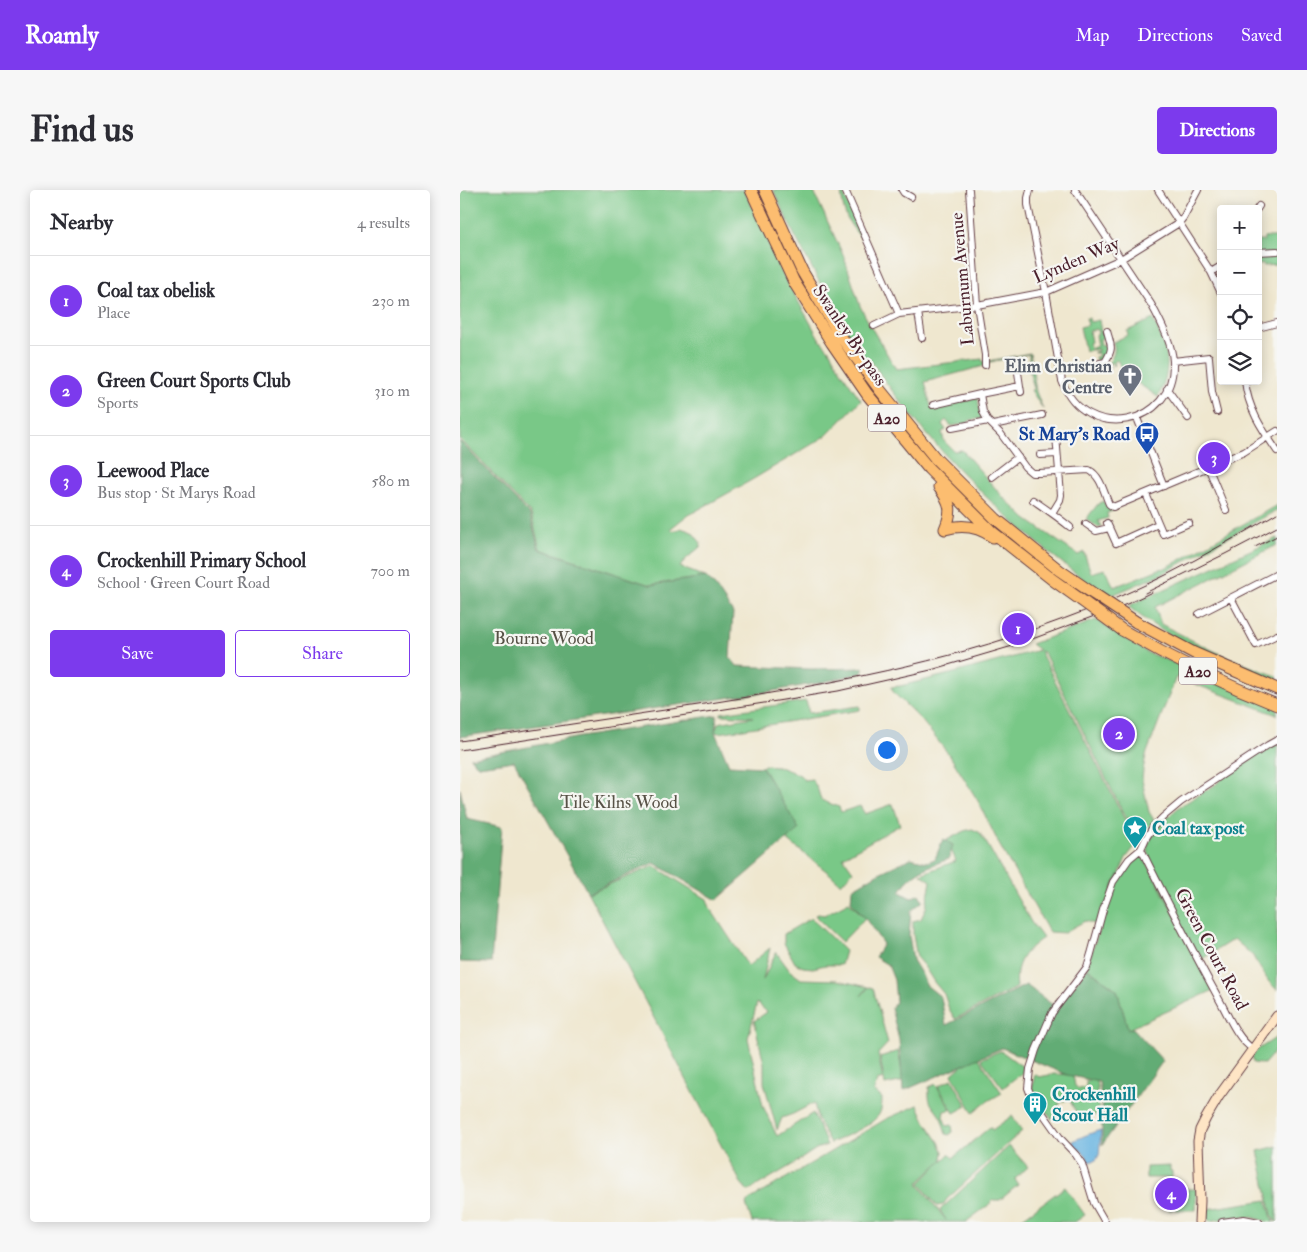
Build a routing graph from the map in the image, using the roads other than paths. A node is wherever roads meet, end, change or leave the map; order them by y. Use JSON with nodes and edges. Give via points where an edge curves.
{"nodes":[{"id":1,"x":751,"y":190,"type":"edge"},
{"id":2,"x":765,"y":190,"type":"edge"},
{"id":3,"x":845,"y":190,"type":"edge"},
{"id":4,"x":902,"y":190,"type":"edge"},
{"id":5,"x":970,"y":190,"type":"edge"},
{"id":6,"x":1030,"y":190,"type":"edge"},
{"id":7,"x":1075,"y":190,"type":"edge"},
{"id":8,"x":1158,"y":190,"type":"edge"},
{"id":9,"x":1198,"y":190,"type":"edge"},
{"id":10,"x":911,"y":197,"type":"dead end"},
{"id":11,"x":1179,"y":222,"type":"junction"},
{"id":12,"x":1277,"y":251,"type":"edge"},
{"id":13,"x":1262,"y":252,"type":"edge"},
{"id":14,"x":1121,"y":259,"type":"junction"},
{"id":15,"x":1217,"y":268,"type":"edge"},
{"id":16,"x":1211,"y":272,"type":"junction"},
{"id":17,"x":1217,"y":285,"type":"edge"},
{"id":18,"x":1046,"y":292,"type":"junction"},
{"id":19,"x":977,"y":304,"type":"junction"},
{"id":20,"x":918,"y":312,"type":"junction"},
{"id":21,"x":899,"y":314,"type":"junction"},
{"id":22,"x":1277,"y":323,"type":"edge"},
{"id":23,"x":874,"y":326,"type":"dead end"},
{"id":24,"x":1262,"y":327,"type":"edge"},
{"id":25,"x":1107,"y":331,"type":"dead end"},
{"id":26,"x":922,"y":338,"type":"dead end"},
{"id":27,"x":1016,"y":359,"type":"dead end"},
{"id":28,"x":1173,"y":361,"type":"junction"},
{"id":29,"x":985,"y":364,"type":"dead end"},
{"id":30,"x":1060,"y":372,"type":"junction"},
{"id":31,"x":1245,"y":385,"type":"edge"},
{"id":32,"x":1167,"y":389,"type":"junction"},
{"id":33,"x":980,"y":394,"type":"junction"},
{"id":34,"x":933,"y":405,"type":"dead end"},
{"id":35,"x":1217,"y":412,"type":"dead end"},
{"id":36,"x":1042,"y":415,"type":"dead end"},
{"id":37,"x":1137,"y":418,"type":"junction"},
{"id":38,"x":1188,"y":418,"type":"dead end"},
{"id":39,"x":990,"y":423,"type":"junction"},
{"id":40,"x":952,"y":428,"type":"dead end"},
{"id":41,"x":898,"y":431,"type":"junction"},
{"id":42,"x":1277,"y":431,"type":"edge"},
{"id":43,"x":1056,"y":436,"type":"dead end"},
{"id":44,"x":1268,"y":438,"type":"junction"},
{"id":45,"x":1277,"y":451,"type":"edge"},
{"id":46,"x":1057,"y":454,"type":"junction"},
{"id":47,"x":1040,"y":455,"type":"dead end"},
{"id":48,"x":1018,"y":457,"type":"junction"},
{"id":49,"x":1208,"y":467,"type":"junction"},
{"id":50,"x":1058,"y":472,"type":"junction"},
{"id":51,"x":992,"y":477,"type":"dead end"},
{"id":52,"x":1164,"y":486,"type":"junction"},
{"id":53,"x":1146,"y":494,"type":"junction"},
{"id":54,"x":1033,"y":500,"type":"dead end"},
{"id":55,"x":1226,"y":510,"type":"dead end"},
{"id":56,"x":1052,"y":512,"type":"junction"},
{"id":57,"x":1086,"y":524,"type":"dead end"},
{"id":58,"x":1158,"y":524,"type":"junction"},
{"id":59,"x":1189,"y":524,"type":"dead end"},
{"id":60,"x":1070,"y":527,"type":"dead end"},
{"id":61,"x":1277,"y":574,"type":"edge"},
{"id":62,"x":1077,"y":598,"type":"junction"},
{"id":63,"x":1231,"y":598,"type":"junction"},
{"id":64,"x":1199,"y":614,"type":"dead end"},
{"id":65,"x":1277,"y":634,"type":"edge"},
{"id":66,"x":1277,"y":689,"type":"edge"},
{"id":67,"x":1277,"y":705,"type":"edge"},
{"id":68,"x":1277,"y":740,"type":"edge"},
{"id":69,"x":1141,"y":849,"type":"junction"},
{"id":70,"x":1277,"y":1016,"type":"edge"},
{"id":71,"x":1253,"y":1049,"type":"junction"},
{"id":72,"x":1233,"y":1221,"type":"edge"},
{"id":73,"x":1105,"y":1222,"type":"edge"},
{"id":74,"x":1199,"y":1222,"type":"edge"},
{"id":75,"x":1222,"y":1222,"type":"edge"},
{"id":76,"x":1259,"y":1222,"type":"edge"}],
"edges":[{"from":1,"to":41,"type":"highway","name":"Swanley By-pass","number":"A20","via":[[794,282],[867,394]]},
{"from":2,"to":66,"type":"highway","name":"Swanley By-pass","number":"A20","bridge":true,"via":[[802,271],[841,337],[936,459],[996,519],[1059,570],[1139,624],[1194,653]]},
{"from":3,"to":21,"type":"street"},
{"from":4,"to":10,"type":"street"},
{"from":5,"to":19,"type":"street","name":"Laburnum Avenue"},
{"from":6,"to":18,"type":"street","via":[[1028,205]]},
{"from":7,"to":14,"type":"street"},
{"from":8,"to":11,"type":"street"},
{"from":9,"to":11,"type":"street"},
{"from":11,"to":14,"type":"street","name":"Lynden Way"},
{"from":11,"to":16,"type":"street"},
{"from":12,"to":13,"type":"street"},
{"from":14,"to":18,"type":"street","name":"Lynden Way"},
{"from":14,"to":28,"type":"street","via":[[1152,304]]},
{"from":15,"to":16,"type":"street"},
{"from":16,"to":17,"type":"street"},
{"from":18,"to":19,"type":"street","name":"Lynden Way"},
{"from":18,"to":30,"type":"street"},
{"from":19,"to":20,"type":"street","name":"Lynden Way"},
{"from":19,"to":29,"type":"street","name":"Laburnum Avenue"},
{"from":20,"to":21,"type":"street","name":"Lynden Way"},
{"from":20,"to":26,"type":"street"},
{"from":21,"to":23,"type":"street","name":"Lynden Way"},
{"from":22,"to":24,"type":"street"},
{"from":25,"to":30,"type":"street","via":[[1111,347],[1105,362]]},
{"from":27,"to":33,"type":"street","via":[[1021,389]]},
{"from":28,"to":32,"type":"street"},
{"from":28,"to":35,"type":"street","via":[[1209,357]]},
{"from":30,"to":37,"type":"street","via":[[1068,395],[1084,412],[1108,420]]},
{"from":31,"to":44,"type":"street","via":[[1251,409]]},
{"from":32,"to":37,"type":"street","via":[[1156,405]]},
{"from":32,"to":38,"type":"street"},
{"from":33,"to":34,"type":"street"},
{"from":33,"to":39,"type":"street"},
{"from":36,"to":39,"type":"street"},
{"from":37,"to":52,"type":"street"},
{"from":39,"to":40,"type":"street"},
{"from":39,"to":48,"type":"street"},
{"from":41,"to":62,"type":"highway","name":"Swanley By-pass","number":"A20","via":[[929,469],[991,530]]},
{"from":41,"to":62,"type":"highway","via":[[948,499],[950,516],[945,529],[965,525],[986,532],[1059,589]]},
{"from":42,"to":44,"type":"street"},
{"from":43,"to":46,"type":"street"},
{"from":44,"to":45,"type":"street"},
{"from":44,"to":49,"type":"street"},
{"from":46,"to":47,"type":"street"},
{"from":46,"to":50,"type":"street"},
{"from":48,"to":50,"type":"street","via":[[1032,473]]},
{"from":48,"to":51,"type":"street"},
{"from":49,"to":52,"type":"street"},
{"from":49,"to":55,"type":"street"},
{"from":50,"to":53,"type":"street","via":[[1085,470],[1094,473],[1113,507]]},
{"from":50,"to":56,"type":"street","via":[[1061,494]]},
{"from":52,"to":53,"type":"street"},
{"from":53,"to":58,"type":"street"},
{"from":54,"to":56,"type":"street"},
{"from":56,"to":60,"type":"street"},
{"from":57,"to":58,"type":"street","via":[[1096,531],[1108,525],[1116,543]]},
{"from":58,"to":59,"type":"street","via":[[1163,534]]},
{"from":61,"to":63,"type":"street"},
{"from":62,"to":67,"type":"highway","number":"A20","bridge":true,"via":[[1157,650]]},
{"from":63,"to":64,"type":"street"},
{"from":63,"to":65,"type":"street","via":[[1256,645]]},
{"from":68,"to":69,"type":"street","via":[[1175,807],[1153,827]]},
{"from":69,"to":71,"type":"street","name":"Green Court Road","via":[[1197,960],[1238,1033]]},
{"from":69,"to":73,"type":"street","via":[[1129,859],[1113,882],[1086,967],[1048,1021],[1030,1069],[1028,1088],[1061,1139],[1082,1164],[1094,1203]]},
{"from":70,"to":71,"type":"main road"},
{"from":71,"to":74,"type":"main road","via":[[1219,1096],[1200,1130]]},
{"from":72,"to":75,"type":"street"},
{"from":72,"to":76,"type":"street"}]}
